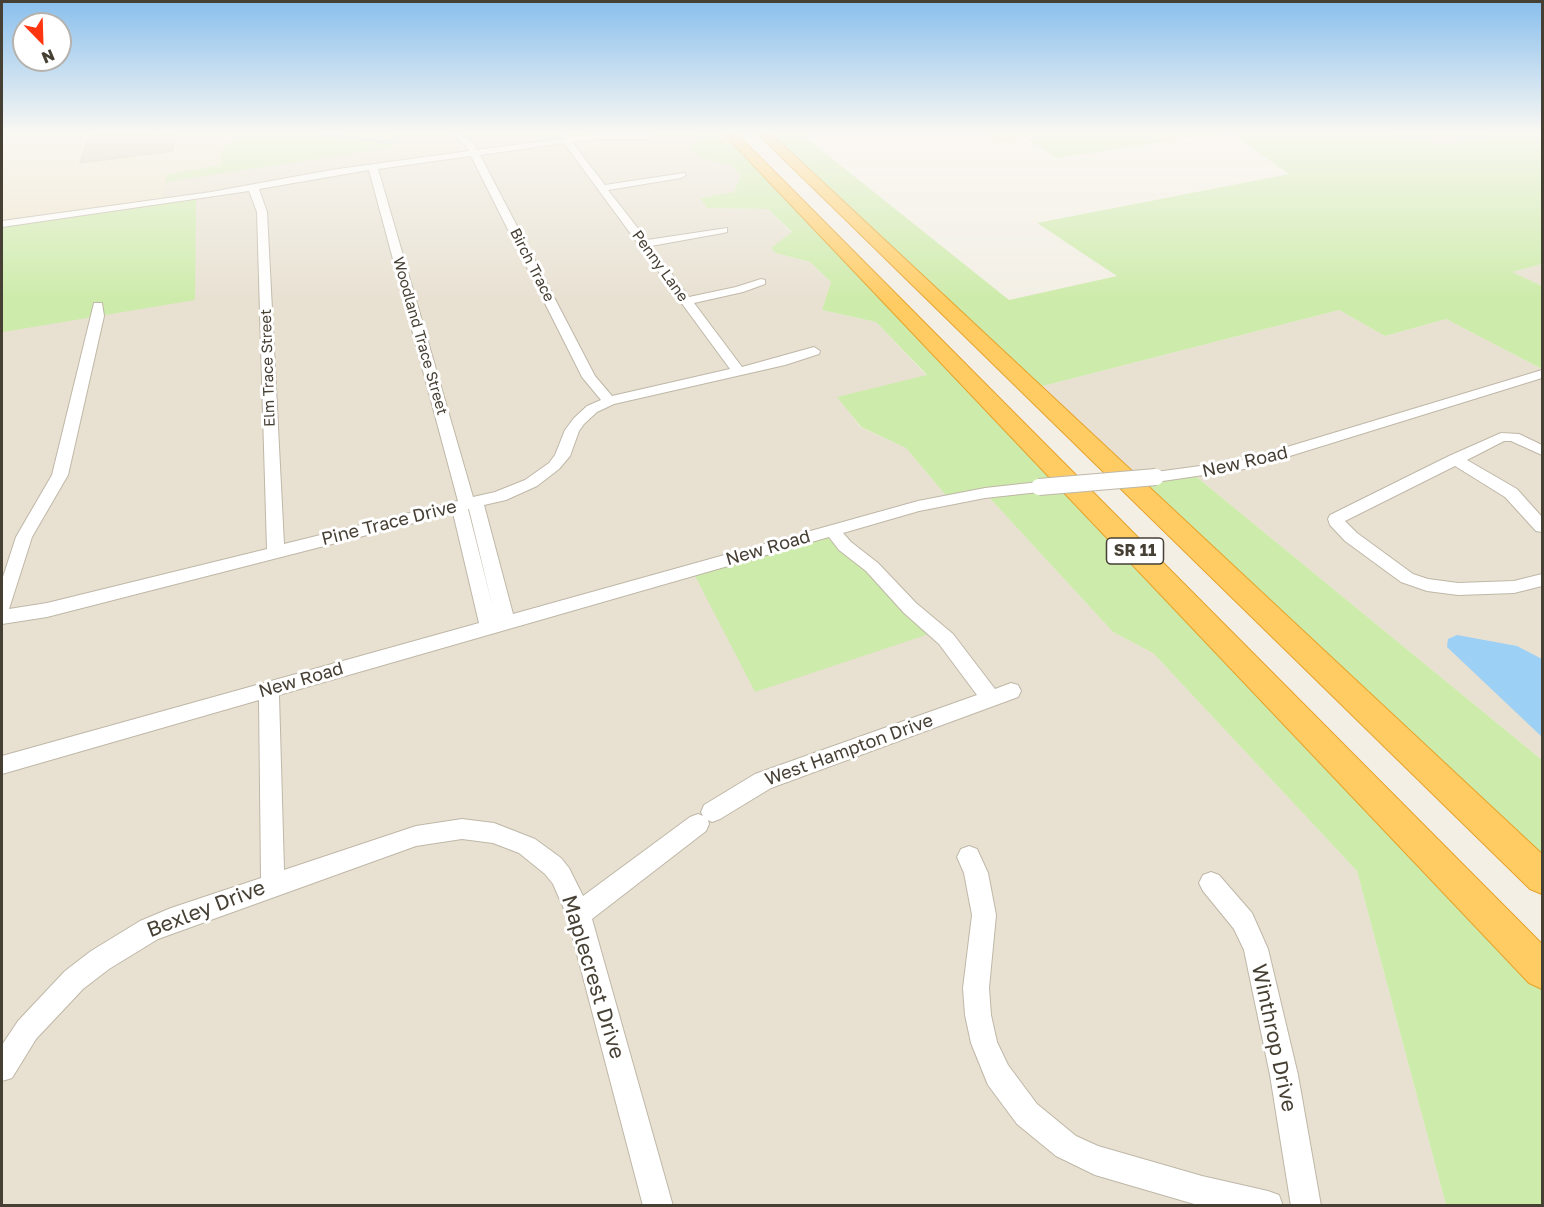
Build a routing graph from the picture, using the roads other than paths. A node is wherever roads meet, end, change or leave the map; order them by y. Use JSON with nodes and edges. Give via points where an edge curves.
{"nodes":[{"id":1,"x":251,"y":188,"type":"edge"},
{"id":2,"x":253,"y":188,"type":"edge"},
{"id":3,"x":379,"y":188,"type":"edge"},
{"id":4,"x":492,"y":188,"type":"edge"},
{"id":5,"x":603,"y":188,"type":"edge"},
{"id":6,"x":783,"y":188,"type":"edge"},
{"id":7,"x":821,"y":188,"type":"edge"},
{"id":8,"x":2,"y":224,"type":"edge"},
{"id":9,"x":723,"y":230,"type":"dead end"},
{"id":10,"x":645,"y":244,"type":"junction"},
{"id":11,"x":761,"y":282,"type":"dead end"},
{"id":12,"x":687,"y":301,"type":"junction"},
{"id":13,"x":98,"y":306,"type":"dead end"},
{"id":14,"x":814,"y":351,"type":"dead end"},
{"id":15,"x":739,"y":372,"type":"junction"},
{"id":16,"x":1542,"y":374,"type":"edge"},
{"id":17,"x":609,"y":401,"type":"junction"},
{"id":18,"x":1542,"y":451,"type":"edge"},
{"id":19,"x":1454,"y":459,"type":"junction"},
{"id":20,"x":467,"y":504,"type":"junction"},
{"id":21,"x":1542,"y":527,"type":"edge"},
{"id":22,"x":832,"y":530,"type":"junction"},
{"id":23,"x":276,"y":551,"type":"junction"},
{"id":24,"x":1542,"y":580,"type":"edge"},
{"id":25,"x":2,"y":606,"type":"edge"},
{"id":26,"x":2,"y":617,"type":"edge"},
{"id":27,"x":497,"y":625,"type":"junction"},
{"id":28,"x":269,"y":689,"type":"junction"},
{"id":29,"x":1011,"y":691,"type":"dead end"},
{"id":30,"x":991,"y":699,"type":"junction"},
{"id":31,"x":2,"y":765,"type":"edge"},
{"id":32,"x":969,"y":857,"type":"dead end"},
{"id":33,"x":1542,"y":878,"type":"edge"},
{"id":34,"x":1211,"y":883,"type":"dead end"},
{"id":35,"x":273,"y":885,"type":"junction"},
{"id":36,"x":579,"y":914,"type":"junction"},
{"id":37,"x":1542,"y":970,"type":"edge"},
{"id":38,"x":2,"y":1068,"type":"edge"},
{"id":39,"x":658,"y":1206,"type":"edge"},
{"id":40,"x":1268,"y":1206,"type":"edge"},
{"id":41,"x":1306,"y":1206,"type":"edge"}],
"edges":[{"from":1,"to":8,"type":"street"},
{"from":2,"to":23,"type":"street","name":"Elm Trace Street","via":[[262,212]]},
{"from":3,"to":20,"type":"street","name":"Woodland Trace Street"},
{"from":4,"to":17,"type":"street","name":"Birch Trace","via":[[589,377]]},
{"from":5,"to":10,"type":"street","name":"Penny Lane"},
{"from":6,"to":37,"type":"highway","number":"SR 11"},
{"from":7,"to":33,"type":"highway","number":"SR 11"},
{"from":9,"to":10,"type":"street"},
{"from":10,"to":12,"type":"street","name":"Penny Lane"},
{"from":11,"to":12,"type":"street"},
{"from":12,"to":15,"type":"street","name":"Penny Lane"},
{"from":13,"to":25,"type":"street","via":[[60,475],[24,537]]},
{"from":14,"to":15,"type":"street","name":"Pine Trace Drive"},
{"from":15,"to":17,"type":"street","name":"Pine Trace Drive"},
{"from":16,"to":22,"type":"street","name":"New Road","bridge":true,"via":[[1246,465],[941,500]]},
{"from":17,"to":20,"type":"street","name":"Pine Trace Drive","via":[[579,421],[562,456],[544,474],[513,491]]},
{"from":18,"to":19,"type":"street","via":[[1514,437],[1501,437]]},
{"from":19,"to":21,"type":"street","via":[[1511,493]]},
{"from":19,"to":24,"type":"street","via":[[1342,514],[1336,519],[1338,525],[1407,578],[1427,585],[1458,589],[1514,587]]},
{"from":20,"to":23,"type":"street","name":"Pine Trace Drive"},
{"from":20,"to":27,"type":"street","name":"Woodland Trace Street"},
{"from":22,"to":27,"type":"street","name":"New Road"},
{"from":22,"to":30,"type":"street","via":[[946,639]]},
{"from":23,"to":26,"type":"street","name":"Pine Trace Drive"},
{"from":27,"to":28,"type":"street","name":"New Road"},
{"from":28,"to":31,"type":"street","name":"New Road"},
{"from":28,"to":35,"type":"street","name":"Bexley Drive"},
{"from":29,"to":30,"type":"street","name":"West Hampton Drive"},
{"from":30,"to":36,"type":"street","name":"West Hampton Drive","via":[[763,781],[705,818]]},
{"from":32,"to":40,"type":"street","via":[[984,915],[976,988],[984,1043],[998,1075],[1027,1114],[1066,1146],[1095,1160]]},
{"from":34,"to":41,"type":"street","name":"Winthrop Drive","via":[[1246,926],[1256,949],[1284,1075]]},
{"from":35,"to":36,"type":"street","name":"Maplecrest Drive","via":[[416,836],[445,830],[475,830],[511,838],[542,856],[561,876]]},
{"from":35,"to":38,"type":"street","name":"Bexley Drive","via":[[171,920],[129,940],[47,1007]]},
{"from":36,"to":39,"type":"street","name":"Maplecrest Drive"}]}
